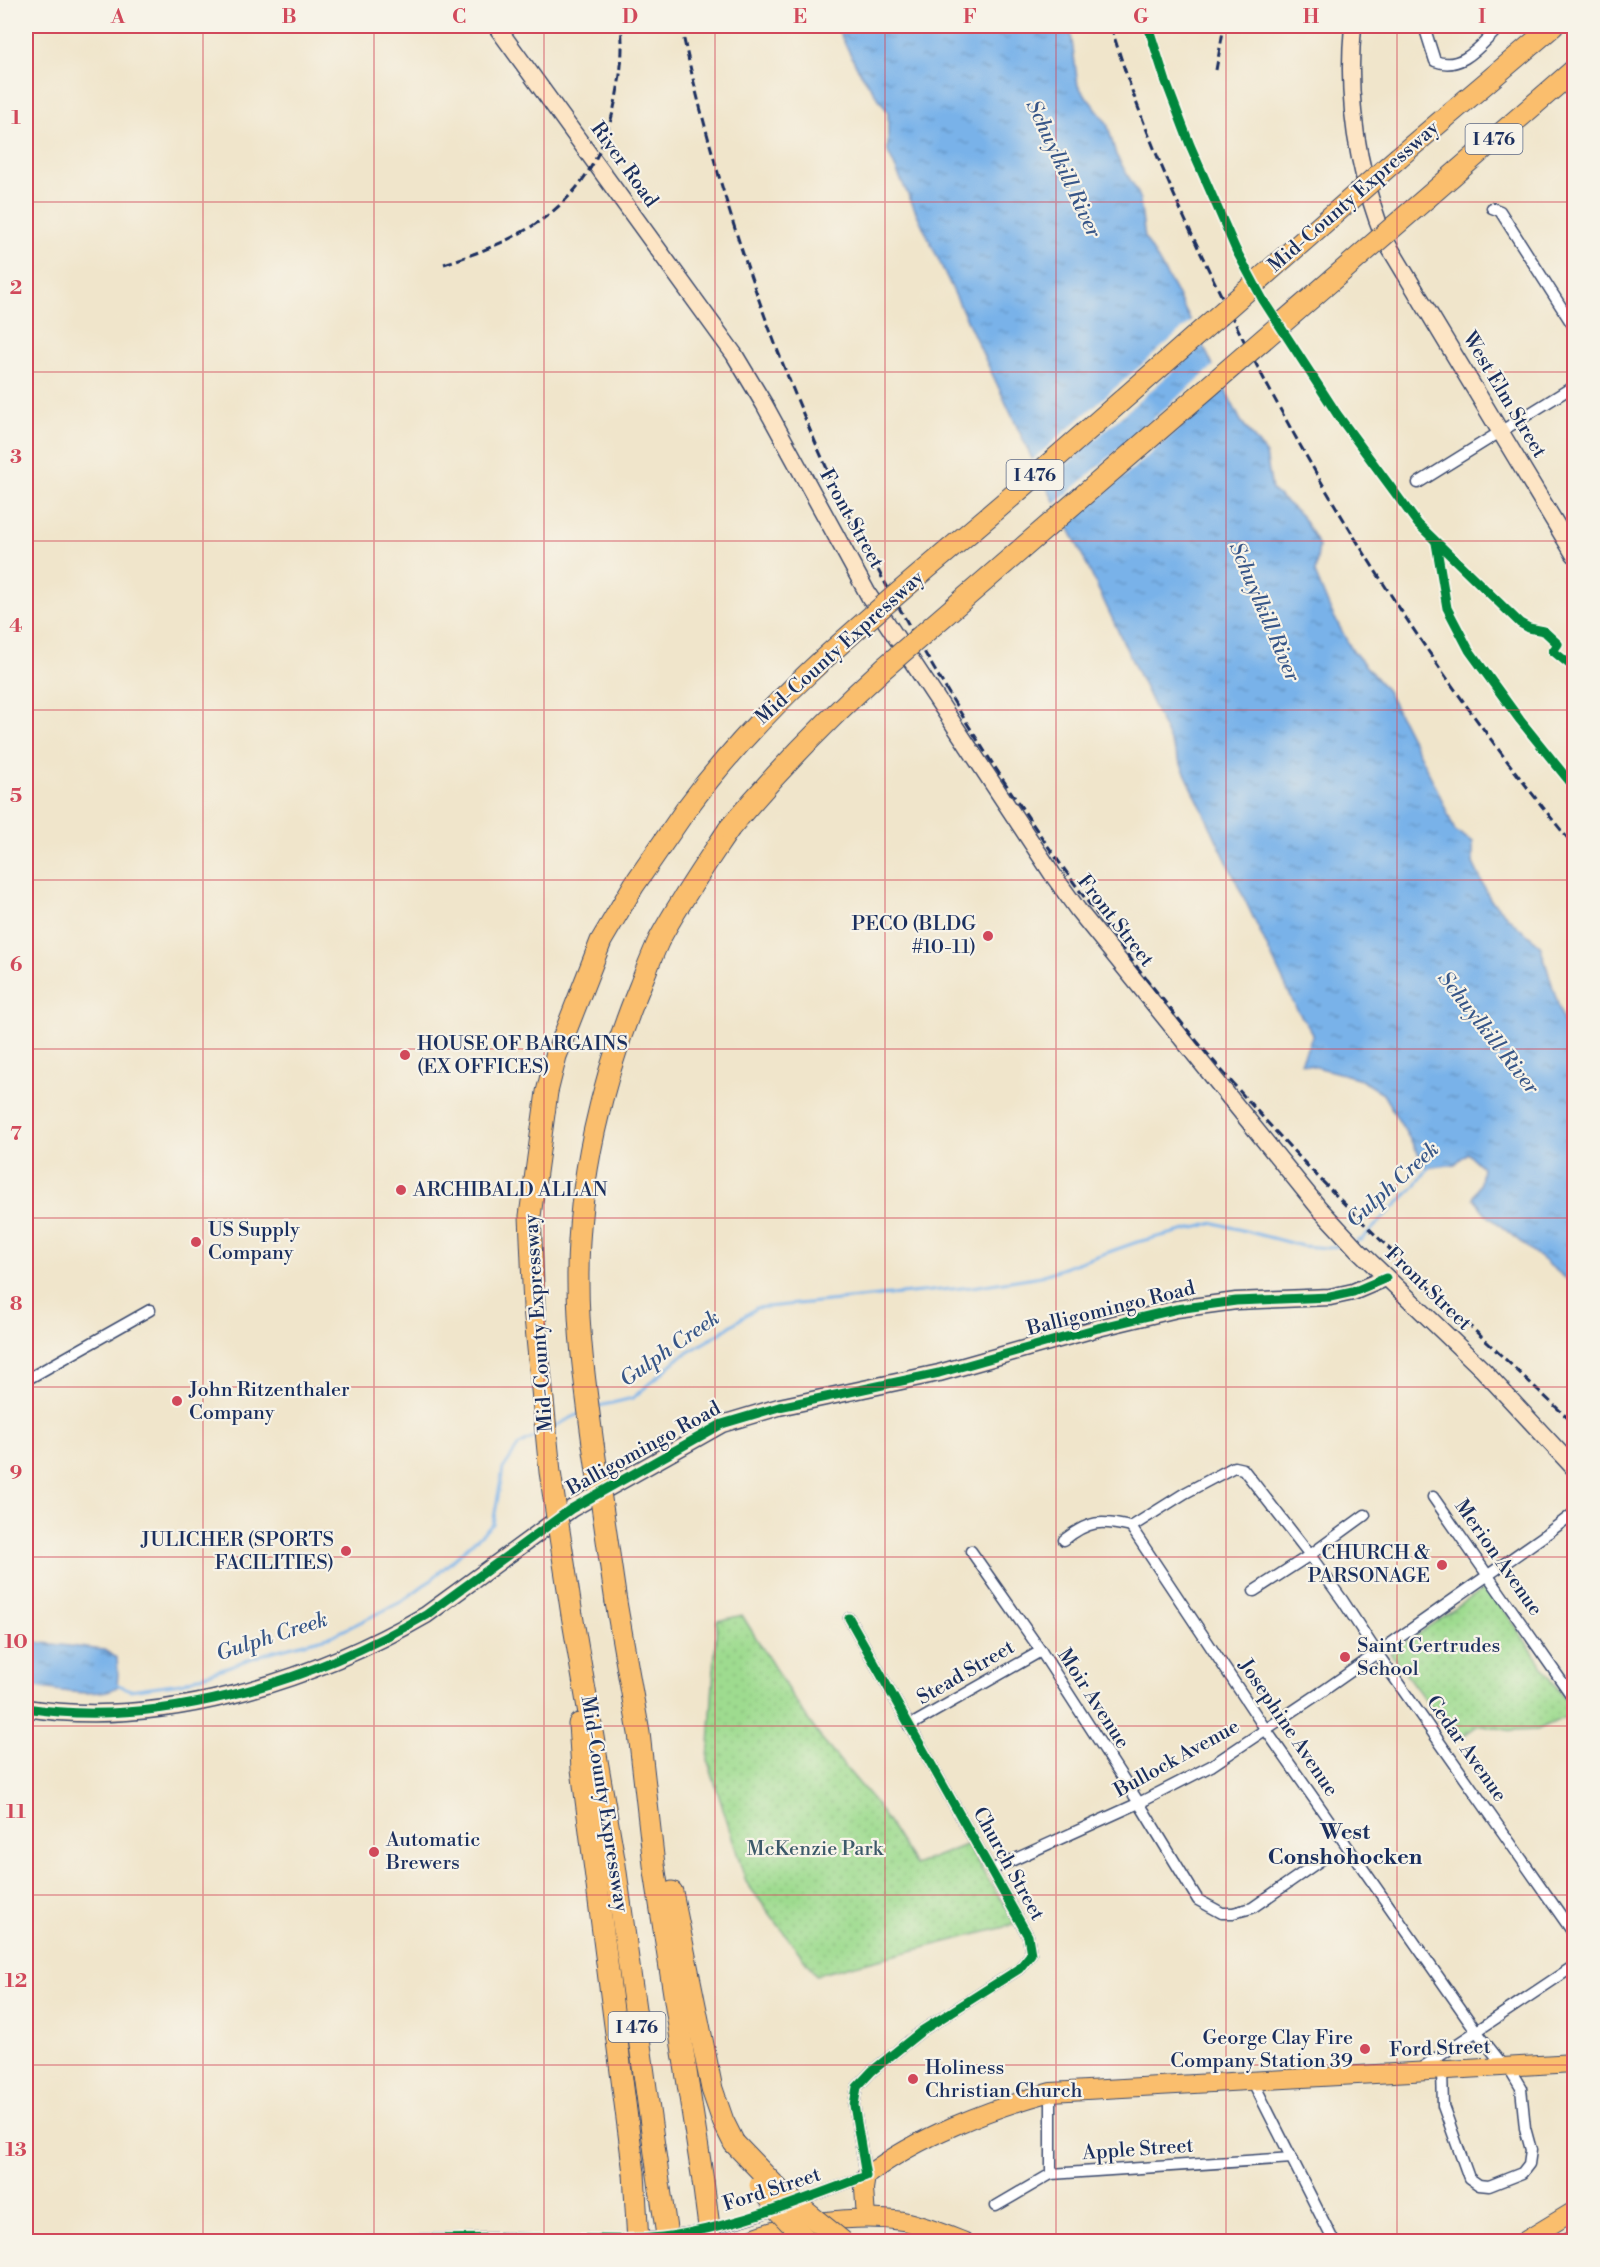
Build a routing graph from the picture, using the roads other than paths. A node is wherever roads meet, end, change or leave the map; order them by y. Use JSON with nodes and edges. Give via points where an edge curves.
{"nodes":[{"id":1,"x":496,"y":26,"type":"edge"},
{"id":2,"x":1353,"y":26,"type":"edge"},
{"id":3,"x":1425,"y":26,"type":"edge"},
{"id":4,"x":1501,"y":26,"type":"edge"},
{"id":5,"x":1553,"y":26,"type":"edge"},
{"id":6,"x":1575,"y":70,"type":"edge"},
{"id":7,"x":1492,"y":208,"type":"dead end"},
{"id":8,"x":1575,"y":327,"type":"edge"},
{"id":9,"x":717,"y":330,"type":"joint"},
{"id":10,"x":1575,"y":386,"type":"edge"},
{"id":11,"x":1503,"y":432,"type":"junction"},
{"id":12,"x":1418,"y":483,"type":"dead end"},
{"id":13,"x":1575,"y":554,"type":"edge"},
{"id":14,"x":1386,"y":1278,"type":"junction"},
{"id":15,"x":150,"y":1310,"type":"dead end"},
{"id":16,"x":26,"y":1380,"type":"edge"},
{"id":17,"x":1575,"y":1468,"type":"edge"},
{"id":18,"x":1433,"y":1497,"type":"dead end"},
{"id":19,"x":1575,"y":1513,"type":"edge"},
{"id":20,"x":1365,"y":1515,"type":"dead end"},
{"id":21,"x":1131,"y":1527,"type":"junction"},
{"id":22,"x":1064,"y":1540,"type":"dead end"},
{"id":23,"x":971,"y":1551,"type":"dead end"},
{"id":24,"x":1310,"y":1555,"type":"junction"},
{"id":25,"x":1488,"y":1575,"type":"junction"},
{"id":26,"x":1254,"y":1591,"type":"dead end"},
{"id":27,"x":572,"y":1615,"type":"junction"},
{"id":28,"x":849,"y":1618,"type":"dead end"},
{"id":29,"x":1041,"y":1651,"type":"junction"},
{"id":30,"x":1377,"y":1653,"type":"junction"},
{"id":31,"x":1575,"y":1699,"type":"edge"},
{"id":32,"x":26,"y":1708,"type":"edge"},
{"id":33,"x":909,"y":1726,"type":"junction"},
{"id":34,"x":1266,"y":1730,"type":"junction"},
{"id":35,"x":639,"y":1733,"type":"junction"},
{"id":36,"x":1138,"y":1803,"type":"junction"},
{"id":37,"x":1324,"y":1858,"type":"dead end"},
{"id":38,"x":991,"y":1870,"type":"junction"},
{"id":39,"x":1575,"y":1934,"type":"edge"},
{"id":40,"x":1575,"y":1966,"type":"edge"},
{"id":41,"x":1477,"y":2032,"type":"junction"},
{"id":42,"x":1575,"y":2063,"type":"edge"},
{"id":43,"x":1509,"y":2068,"type":"junction"},
{"id":44,"x":1442,"y":2071,"type":"junction"},
{"id":45,"x":1414,"y":2072,"type":"junction"},
{"id":46,"x":1252,"y":2080,"type":"junction"},
{"id":47,"x":1051,"y":2092,"type":"junction"},
{"id":48,"x":734,"y":2143,"type":"junction"},
{"id":49,"x":1292,"y":2158,"type":"junction"},
{"id":50,"x":1051,"y":2174,"type":"junction"},
{"id":51,"x":866,"y":2176,"type":"junction"},
{"id":52,"x":996,"y":2206,"type":"dead end"},
{"id":53,"x":1575,"y":2211,"type":"edge"},
{"id":54,"x":866,"y":2218,"type":"junction"},
{"id":55,"x":1575,"y":2240,"type":"edge"},
{"id":56,"x":315,"y":2241,"type":"edge"},
{"id":57,"x":638,"y":2241,"type":"edge"},
{"id":58,"x":668,"y":2241,"type":"edge"},
{"id":59,"x":711,"y":2241,"type":"edge"},
{"id":60,"x":744,"y":2241,"type":"edge"},
{"id":61,"x":808,"y":2241,"type":"edge"},
{"id":62,"x":843,"y":2241,"type":"edge"},
{"id":63,"x":965,"y":2241,"type":"edge"},
{"id":64,"x":1334,"y":2241,"type":"edge"},
{"id":65,"x":1523,"y":2241,"type":"edge"},
{"id":66,"x":1568,"y":2241,"type":"edge"}],
"edges":[{"from":1,"to":9,"type":"main road","name":"River Road"},
{"from":2,"to":11,"type":"main road","name":"West Elm Street","via":[[1352,114],[1371,207],[1396,259]]},
{"from":3,"to":4,"type":"street","via":[[1435,61],[1444,65],[1466,59]]},
{"from":5,"to":27,"type":"highway","name":"Mid-County Expressway","number":"I 476","bridge":true,"via":[[813,668],[733,749],[634,885],[601,941],[556,1056],[547,1092],[530,1216],[534,1307],[549,1461]]},
{"from":6,"to":35,"type":"highway","name":"Mid-County Expressway","number":"I 476","bridge":true,"via":[[884,668],[814,733],[729,829],[659,942],[610,1068],[590,1152],[578,1281],[593,1444]]},
{"from":7,"to":8,"type":"street","via":[[1500,211]]},
{"from":9,"to":14,"type":"main road","name":"Front Street","via":[[764,404],[869,596],[1053,875],[1300,1186]]},
{"from":10,"to":11,"type":"street"},
{"from":11,"to":12,"type":"street"},
{"from":11,"to":13,"type":"main road","name":"West Elm Street"},
{"from":14,"to":17,"type":"main road","name":"Front Street","via":[[1483,1370]]},
{"from":14,"to":32,"type":"main road","name":"Balligomingo Road","via":[[1330,1297],[1226,1302],[1177,1309],[939,1373],[755,1413],[713,1429],[590,1497],[426,1615],[398,1632],[316,1668],[226,1696],[147,1710],[82,1714]]},
{"from":15,"to":16,"type":"street"},
{"from":18,"to":25,"type":"street","name":"Merion Avenue"},
{"from":19,"to":25,"type":"street","name":"Bullock Avenue"},
{"from":20,"to":24,"type":"street"},
{"from":21,"to":22,"type":"street","via":[[1108,1522],[1092,1524]]},
{"from":21,"to":24,"type":"street","name":"Cedar Avenue","via":[[1234,1467],[1243,1469]]},
{"from":21,"to":34,"type":"street","name":"Josephine Avenue"},
{"from":23,"to":29,"type":"street","name":"Moir Avenue"},
{"from":24,"to":26,"type":"street"},
{"from":24,"to":30,"type":"street","name":"Cedar Avenue"},
{"from":25,"to":30,"type":"street","name":"Bullock Avenue"},
{"from":25,"to":31,"type":"street","name":"Merion Avenue"},
{"from":27,"to":57,"type":"highway","bridge":true,"via":[[582,1769],[634,2173]]},
{"from":27,"to":58,"type":"highway","name":"Mid-County Expressway","number":"I 476","bridge":true,"via":[[615,1865]]},
{"from":28,"to":33,"type":"street","name":"Church Street"},
{"from":29,"to":33,"type":"street","name":"Stead Street"},
{"from":29,"to":36,"type":"street","name":"Moir Avenue"},
{"from":30,"to":34,"type":"street","name":"Bullock Avenue"},
{"from":30,"to":39,"type":"street","name":"Cedar Avenue"},
{"from":33,"to":38,"type":"street","name":"Church Street"},
{"from":34,"to":36,"type":"street","name":"Bullock Avenue","via":[[1210,1766]]},
{"from":34,"to":41,"type":"street","name":"Josephine Avenue"},
{"from":35,"to":48,"type":"highway","via":[[712,2090]]},
{"from":35,"to":59,"type":"highway","name":"Mid-County Expressway","number":"I 476","bridge":true,"via":[[654,1865]]},
{"from":36,"to":37,"type":"street","name":"Moir Avenue","via":[[1198,1900],[1222,1913],[1252,1908]]},
{"from":36,"to":38,"type":"street","name":"Bullock Avenue"},
{"from":38,"to":51,"type":"street","name":"Church Street","via":[[1028,1936],[1030,1954],[1019,1969],[923,2030],[857,2087],[854,2104]]},
{"from":40,"to":41,"type":"street"},
{"from":41,"to":43,"type":"street","name":"Josephine Avenue"},
{"from":41,"to":45,"type":"street"},
{"from":42,"to":43,"type":"main road","name":"Ford Street"},
{"from":43,"to":44,"type":"main road","name":"Ford Street"},
{"from":43,"to":44,"type":"street","name":"Josephine Avenue","via":[[1521,2088],[1531,2150],[1529,2164],[1522,2173],[1489,2186],[1469,2178],[1443,2106]]},
{"from":44,"to":45,"type":"main road","name":"Ford Street"},
{"from":45,"to":46,"type":"main road","name":"Ford Street"},
{"from":46,"to":47,"type":"main road","name":"Ford Street"},
{"from":46,"to":49,"type":"street"},
{"from":47,"to":50,"type":"street"},
{"from":47,"to":51,"type":"main road","name":"Ford Street","via":[[946,2131]]},
{"from":48,"to":61,"type":"highway","bridge":true,"via":[[779,2211]]},
{"from":48,"to":62,"type":"highway","bridge":true,"via":[[781,2192]]},
{"from":49,"to":50,"type":"street","name":"Apple Street"},
{"from":49,"to":64,"type":"street"},
{"from":50,"to":52,"type":"street","name":"Apple Street"},
{"from":51,"to":54,"type":"main road","name":"Church Street"},
{"from":51,"to":56,"type":"street","name":"Ford Street","via":[[758,2216],[688,2234],[621,2240]]},
{"from":53,"to":65,"type":"main road"},
{"from":54,"to":60,"type":"main road","via":[[793,2225]]},
{"from":54,"to":63,"type":"main road","via":[[904,2221]]},
{"from":55,"to":66,"type":"main road"}]}
